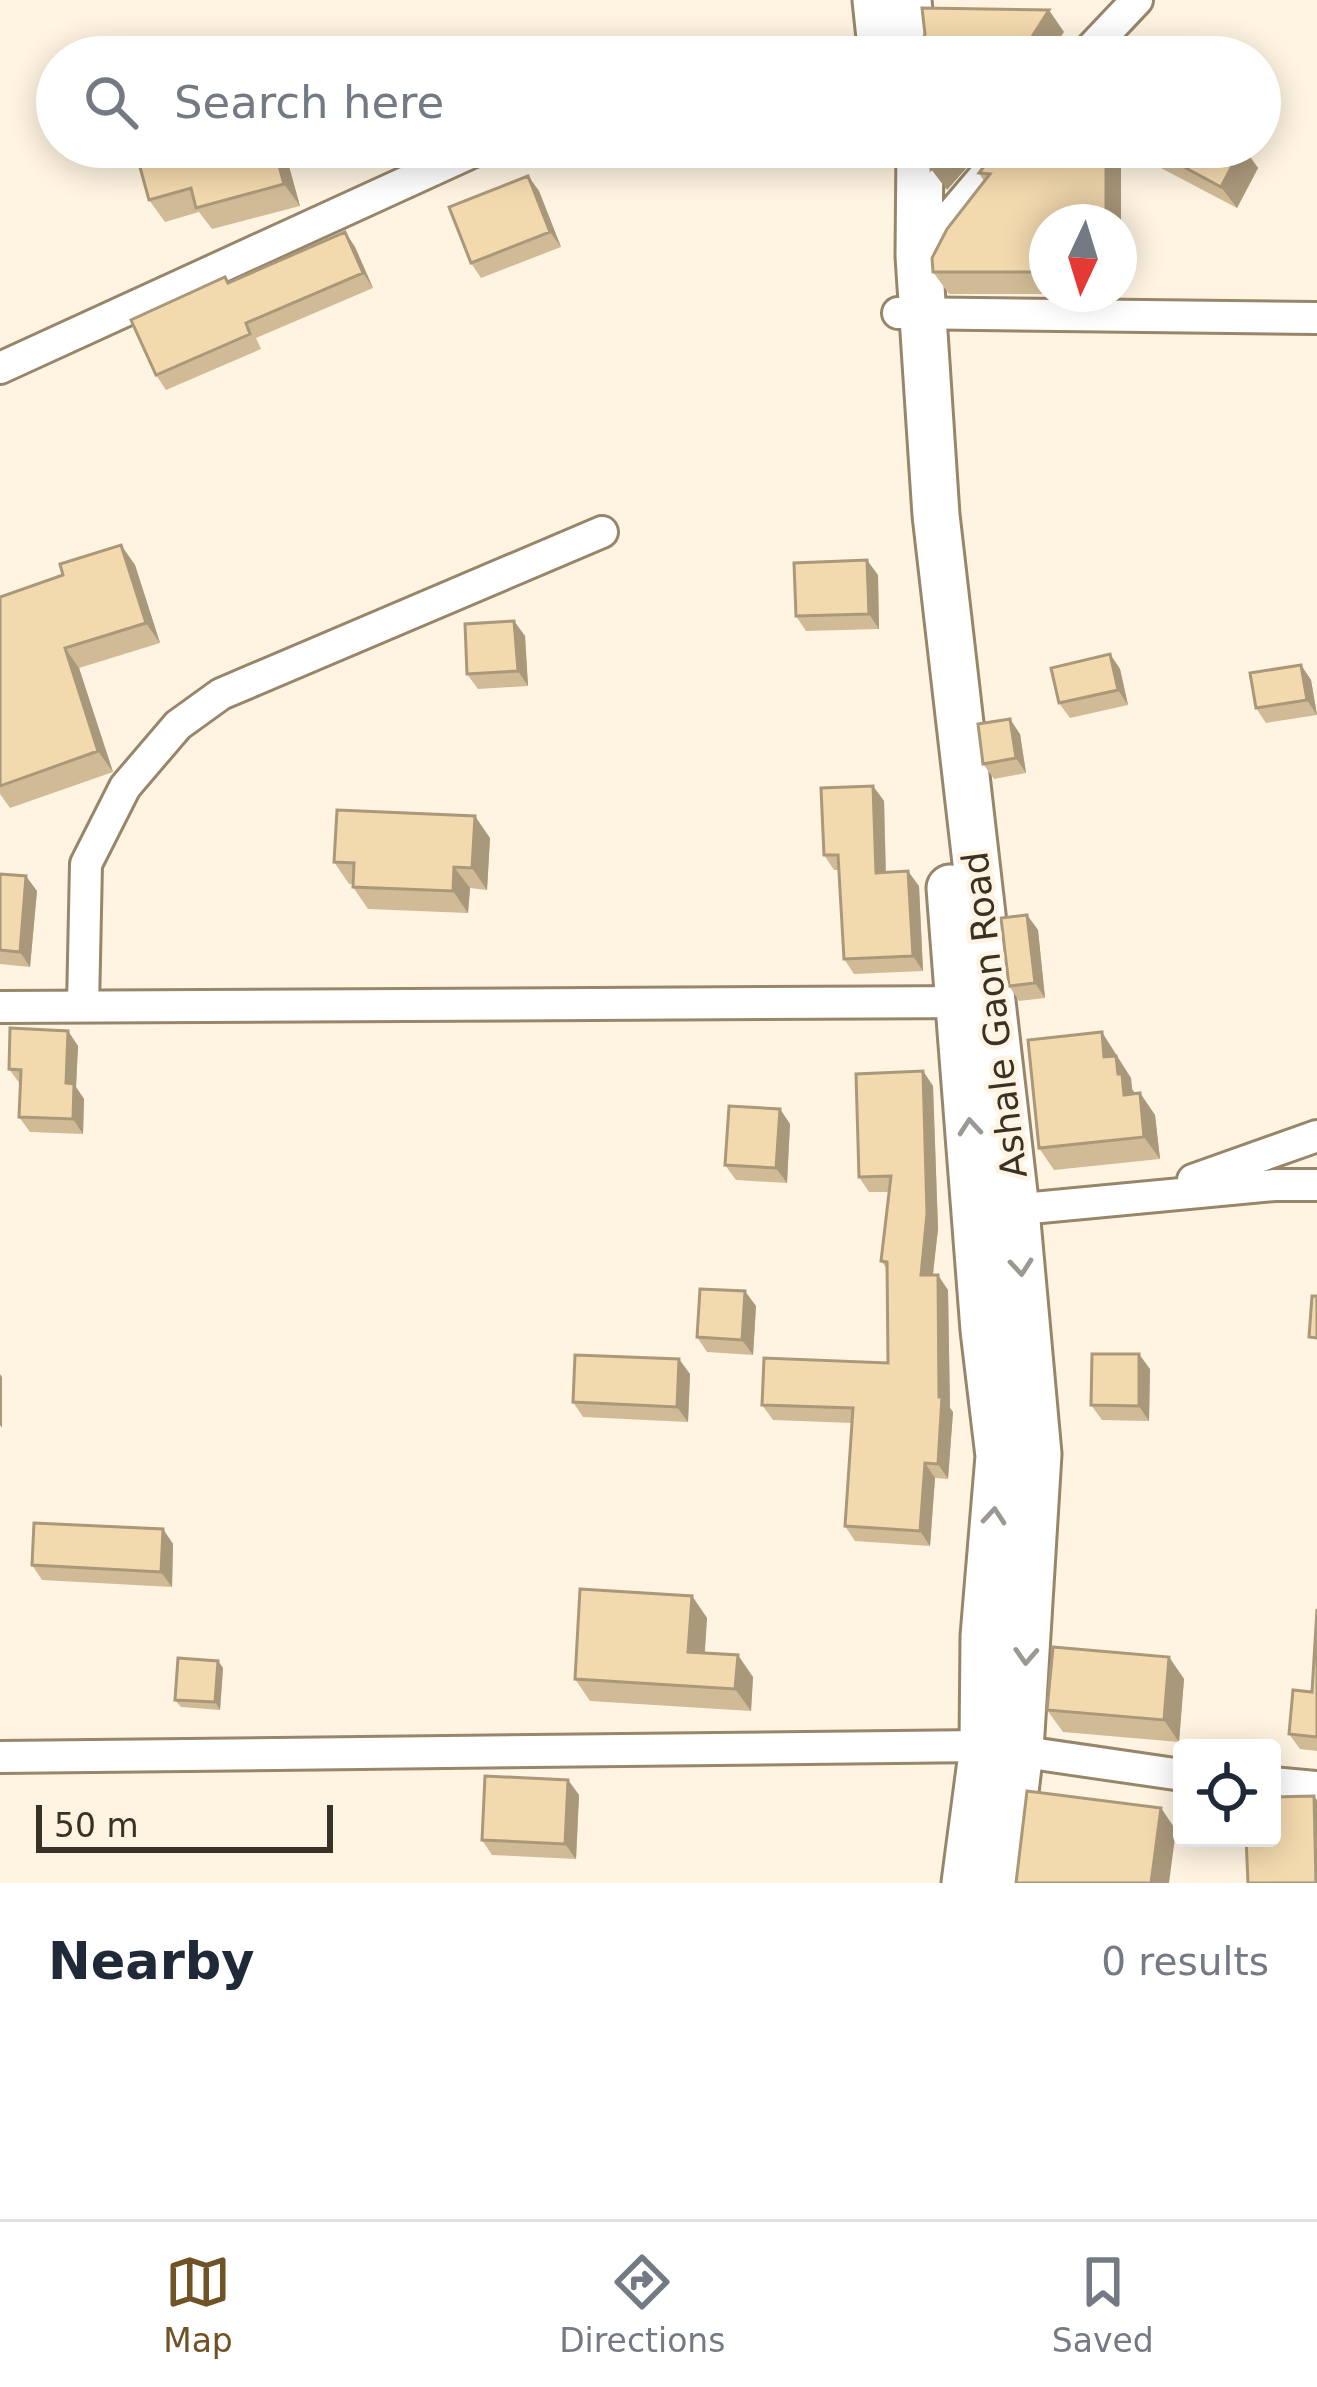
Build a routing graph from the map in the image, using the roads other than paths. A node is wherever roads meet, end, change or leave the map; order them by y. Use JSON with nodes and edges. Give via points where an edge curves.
{"nodes":[{"id":1,"x":876,"y":0,"type":"edge"},
{"id":2,"x":908,"y":0,"type":"edge"},
{"id":3,"x":1137,"y":0,"type":"edge"},
{"id":4,"x":880,"y":36,"type":"edge"},
{"id":5,"x":911,"y":36,"type":"edge"},
{"id":6,"x":1103,"y":36,"type":"edge"},
{"id":7,"x":437,"y":168,"type":"edge"},
{"id":8,"x":893,"y":168,"type":"edge"},
{"id":9,"x":918,"y":168,"type":"edge"},
{"id":10,"x":991,"y":168,"type":"edge"},
{"id":11,"x":909,"y":261,"type":"junction"},
{"id":12,"x":910,"y":313,"type":"junction"},
{"id":13,"x":1317,"y":318,"type":"edge"},
{"id":14,"x":0,"y":368,"type":"edge"},
{"id":15,"x":602,"y":532,"type":"dead end"},
{"id":16,"x":976,"y":1002,"type":"junction"},
{"id":17,"x":0,"y":1006,"type":"edge"},
{"id":18,"x":83,"y":1006,"type":"junction"},
{"id":19,"x":1317,"y":1136,"type":"edge"},
{"id":20,"x":1317,"y":1185,"type":"edge"},
{"id":21,"x":1146,"y":1197,"type":"junction"},
{"id":22,"x":997,"y":1212,"type":"junction"},
{"id":23,"x":1001,"y":1748,"type":"junction"},
{"id":24,"x":0,"y":1757,"type":"edge"},
{"id":25,"x":1173,"y":1774,"type":"edge"},
{"id":26,"x":1281,"y":1785,"type":"edge"},
{"id":27,"x":1317,"y":1787,"type":"edge"},
{"id":28,"x":965,"y":1883,"type":"edge"},
{"id":29,"x":1004,"y":1883,"type":"edge"}],
"edges":[{"from":1,"to":4,"type":"street"},
{"from":2,"to":5,"type":"street"},
{"from":3,"to":6,"type":"street"},
{"from":7,"to":14,"type":"street"},
{"from":8,"to":11,"type":"street","name":"Ashale Gaon Road"},
{"from":9,"to":11,"type":"street","name":"Ashale Gaon Road"},
{"from":10,"to":11,"type":"street"},
{"from":11,"to":12,"type":"street","name":"Ashale Gaon Road"},
{"from":12,"to":13,"type":"street"},
{"from":12,"to":16,"type":"street","name":"Ashale Gaon Road","via":[[946,614]]},
{"from":15,"to":18,"type":"street","via":[[221,694],[178,725],[125,787],[86,864]]},
{"from":16,"to":18,"type":"street"},
{"from":16,"to":22,"type":"street","name":"Ashale Gaon Road"},
{"from":17,"to":18,"type":"street"},
{"from":19,"to":21,"type":"street"},
{"from":20,"to":21,"type":"street"},
{"from":21,"to":22,"type":"street"},
{"from":22,"to":23,"type":"street","name":"Ashale Gaon Road","via":[[1018,1455]]},
{"from":23,"to":24,"type":"street"},
{"from":23,"to":25,"type":"street"},
{"from":23,"to":28,"type":"street","name":"Ashale Gaon Road"},
{"from":23,"to":29,"type":"street","name":"Ashale Gaon Road"},
{"from":26,"to":27,"type":"street"}]}
